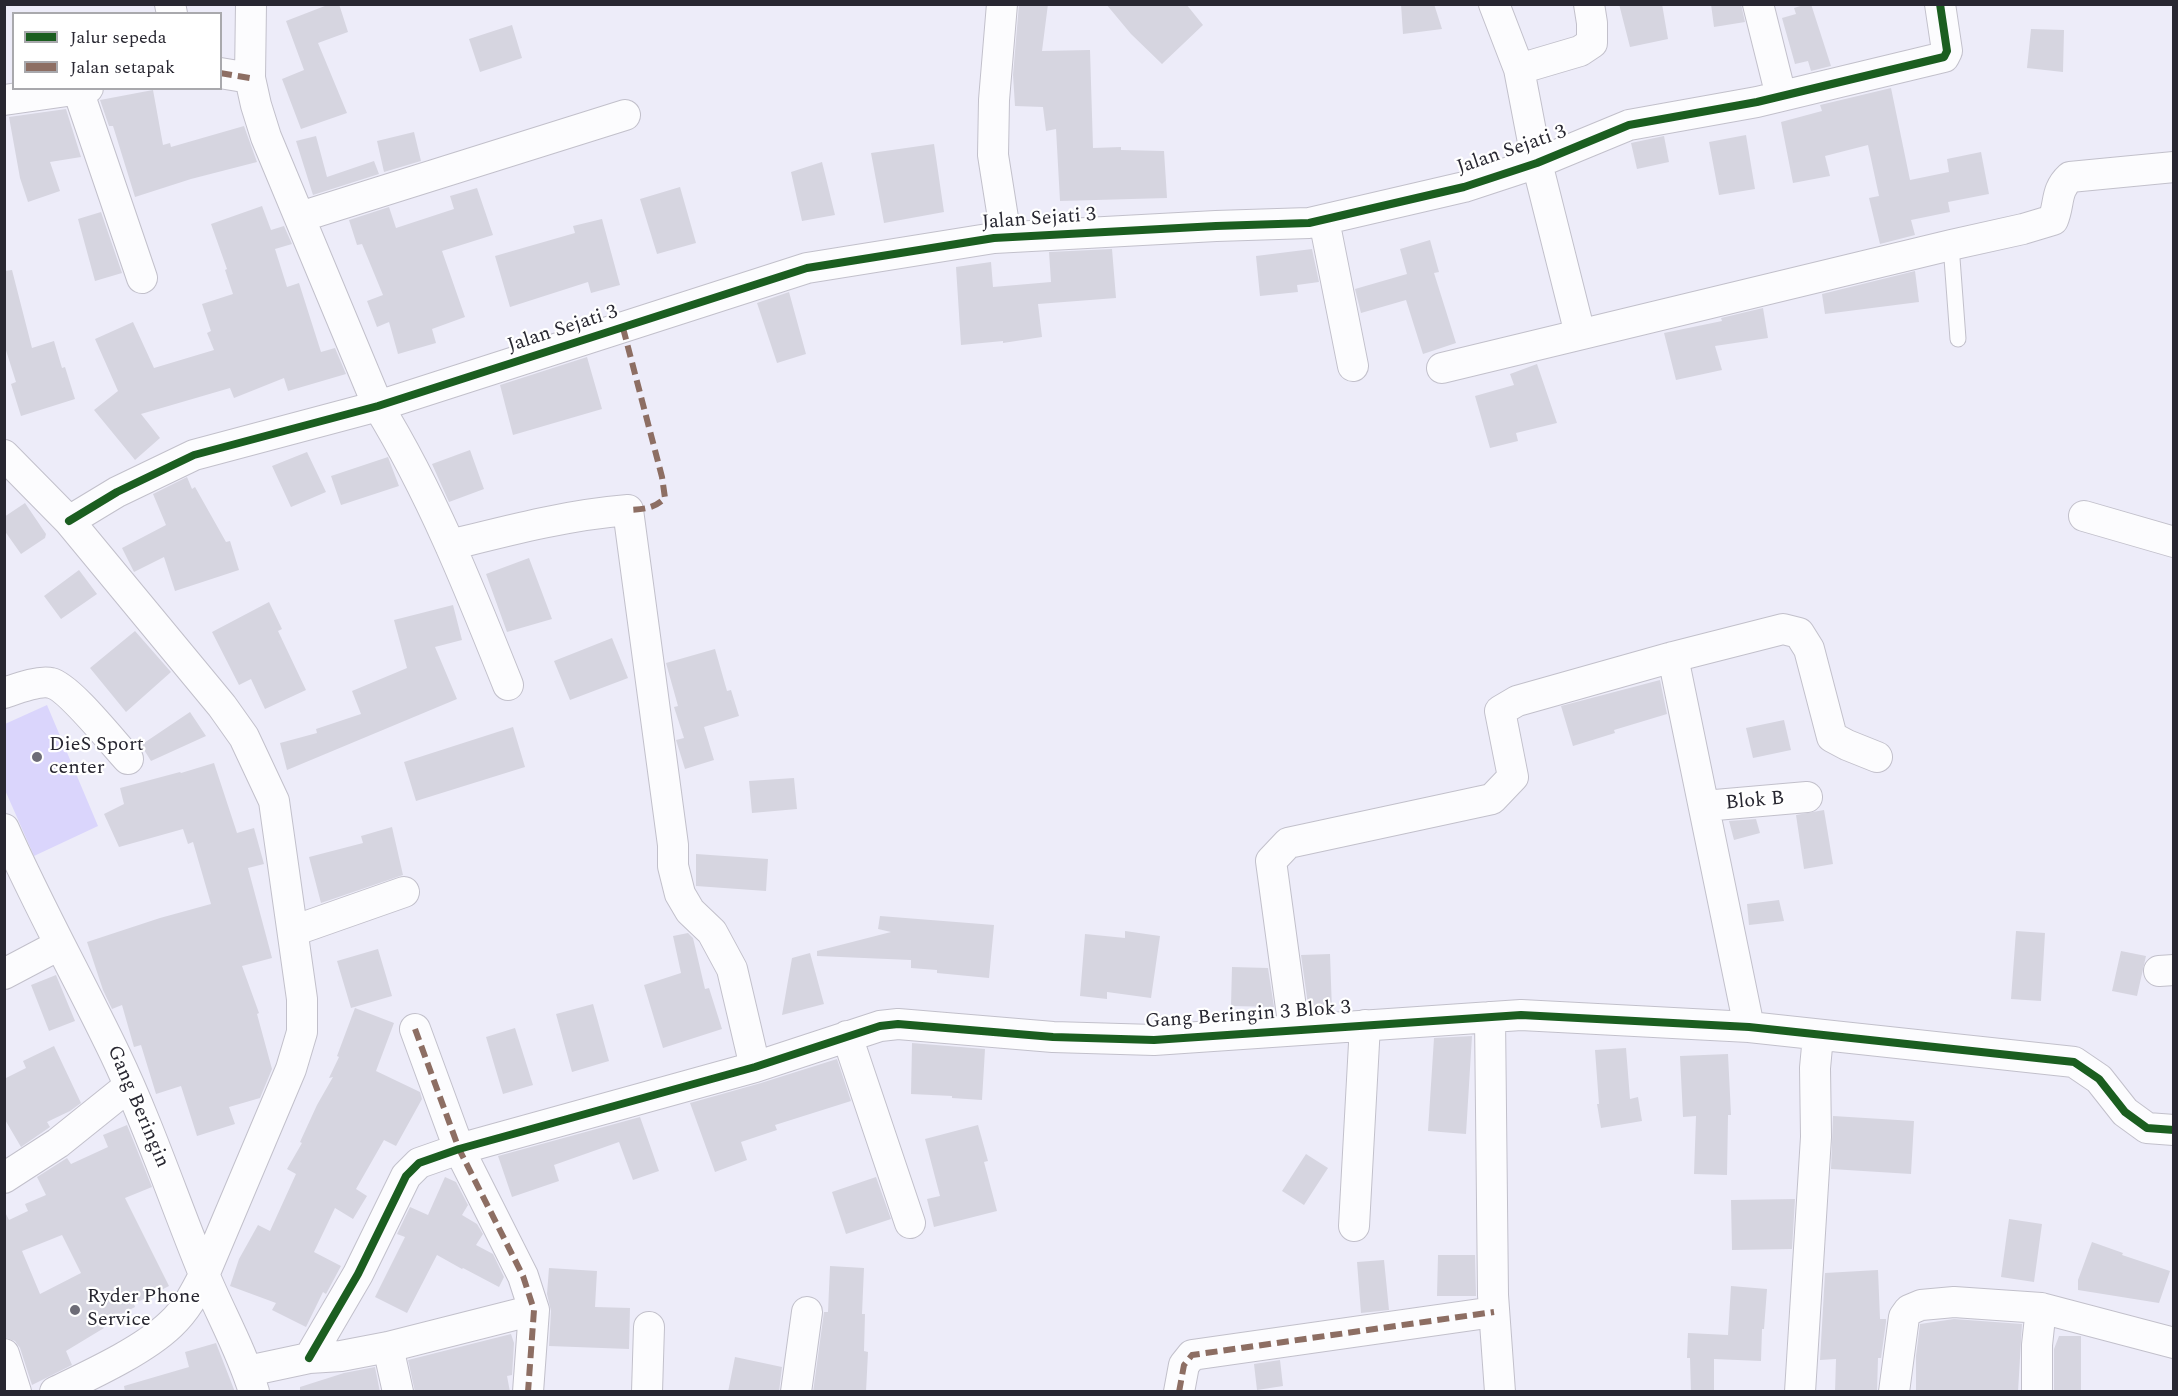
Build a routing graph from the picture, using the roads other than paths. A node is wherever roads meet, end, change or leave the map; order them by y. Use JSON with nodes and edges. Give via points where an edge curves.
{"nodes":[{"id":1,"x":251,"y":4,"type":"edge"},
{"id":2,"x":1002,"y":4,"type":"edge"},
{"id":3,"x":1494,"y":4,"type":"edge"},
{"id":4,"x":1589,"y":4,"type":"edge"},
{"id":5,"x":1758,"y":4,"type":"edge"},
{"id":6,"x":1940,"y":4,"type":"edge"},
{"id":7,"x":1519,"y":69,"type":"junction"},
{"id":8,"x":222,"y":73,"type":"edge"},
{"id":9,"x":250,"y":78,"type":"junction"},
{"id":10,"x":76,"y":90,"type":"edge"},
{"id":11,"x":83,"y":90,"type":"edge"},
{"id":12,"x":1781,"y":96,"type":"junction"},
{"id":13,"x":4,"y":100,"type":"edge"},
{"id":14,"x":625,"y":115,"type":"dead end"},
{"id":15,"x":1538,"y":163,"type":"junction"},
{"id":16,"x":2174,"y":167,"type":"edge"},
{"id":17,"x":300,"y":217,"type":"junction"},
{"id":18,"x":1324,"y":220,"type":"junction"},
{"id":19,"x":1006,"y":237,"type":"junction"},
{"id":20,"x":1951,"y":244,"type":"junction"},
{"id":21,"x":142,"y":278,"type":"dead end"},
{"id":22,"x":1580,"y":334,"type":"junction"},
{"id":23,"x":1958,"y":339,"type":"dead end"},
{"id":24,"x":1353,"y":366,"type":"dead end"},
{"id":25,"x":1442,"y":368,"type":"dead end"},
{"id":26,"x":378,"y":406,"type":"junction"},
{"id":27,"x":4,"y":455,"type":"edge"},
{"id":28,"x":2084,"y":516,"type":"dead end"},
{"id":29,"x":69,"y":521,"type":"junction"},
{"id":30,"x":2174,"y":542,"type":"edge"},
{"id":31,"x":450,"y":545,"type":"junction"},
{"id":32,"x":1673,"y":657,"type":"junction"},
{"id":33,"x":508,"y":685,"type":"dead end"},
{"id":34,"x":4,"y":693,"type":"edge"},
{"id":35,"x":1877,"y":757,"type":"dead end"},
{"id":36,"x":128,"y":759,"type":"dead end"},
{"id":37,"x":1807,"y":797,"type":"dead end"},
{"id":38,"x":1704,"y":806,"type":"junction"},
{"id":39,"x":4,"y":829,"type":"edge"},
{"id":40,"x":404,"y":892,"type":"dead end"},
{"id":41,"x":293,"y":931,"type":"junction"},
{"id":42,"x":59,"y":945,"type":"junction"},
{"id":43,"x":4,"y":974,"type":"edge"},
{"id":44,"x":1490,"y":1017,"type":"junction"},
{"id":45,"x":1365,"y":1025,"type":"junction"},
{"id":46,"x":1749,"y":1027,"type":"junction"},
{"id":47,"x":415,"y":1029,"type":"dead end"},
{"id":48,"x":1294,"y":1030,"type":"junction"},
{"id":49,"x":847,"y":1036,"type":"junction"},
{"id":50,"x":1818,"y":1036,"type":"junction"},
{"id":51,"x":755,"y":1066,"type":"junction"},
{"id":52,"x":129,"y":1086,"type":"junction"},
{"id":53,"x":2174,"y":1130,"type":"edge"},
{"id":54,"x":459,"y":1149,"type":"junction"},
{"id":55,"x":4,"y":1178,"type":"edge"},
{"id":56,"x":910,"y":1223,"type":"dead end"},
{"id":57,"x":1354,"y":1226,"type":"dead end"},
{"id":58,"x":204,"y":1275,"type":"junction"},
{"id":59,"x":2042,"y":1308,"type":"junction"},
{"id":60,"x":534,"y":1310,"type":"junction"},
{"id":61,"x":807,"y":1312,"type":"dead end"},
{"id":62,"x":1494,"y":1312,"type":"junction"},
{"id":63,"x":649,"y":1327,"type":"dead end"},
{"id":64,"x":2174,"y":1343,"type":"edge"},
{"id":65,"x":388,"y":1347,"type":"junction"},
{"id":66,"x":4,"y":1354,"type":"edge"},
{"id":67,"x":309,"y":1358,"type":"junction"},
{"id":68,"x":251,"y":1381,"type":"edge"},
{"id":69,"x":16,"y":1392,"type":"edge"},
{"id":70,"x":55,"y":1392,"type":"edge"},
{"id":71,"x":398,"y":1392,"type":"edge"},
{"id":72,"x":528,"y":1392,"type":"edge"},
{"id":73,"x":647,"y":1392,"type":"edge"},
{"id":74,"x":796,"y":1392,"type":"edge"},
{"id":75,"x":1179,"y":1392,"type":"edge"},
{"id":76,"x":1500,"y":1392,"type":"edge"},
{"id":77,"x":1800,"y":1392,"type":"edge"},
{"id":78,"x":1894,"y":1392,"type":"edge"},
{"id":79,"x":2037,"y":1392,"type":"edge"}],
"edges":[{"from":1,"to":9,"type":"street"},
{"from":2,"to":19,"type":"street","via":[[993,155]]},
{"from":3,"to":7,"type":"street"},
{"from":4,"to":7,"type":"street","via":[[1592,43],[1580,51]]},
{"from":5,"to":12,"type":"street"},
{"from":6,"to":12,"type":"street","name":"Jalan Sejati 3","via":[[1947,51],[1944,57]]},
{"from":7,"to":15,"type":"street"},
{"from":8,"to":9,"type":"street"},
{"from":9,"to":17,"type":"street","via":[[266,137]]},
{"from":10,"to":13,"type":"street"},
{"from":11,"to":21,"type":"street"},
{"from":12,"to":15,"type":"street","name":"Jalan Sejati 3","via":[[1629,125]]},
{"from":14,"to":17,"type":"street"},
{"from":15,"to":18,"type":"street","name":"Jalan Sejati 3","via":[[1464,187]]},
{"from":15,"to":22,"type":"street"},
{"from":16,"to":20,"type":"street","via":[[2070,177],[2060,186],[2053,220]]},
{"from":17,"to":26,"type":"street"},
{"from":18,"to":19,"type":"street","name":"Jalan Sejati 3"},
{"from":18,"to":24,"type":"street"},
{"from":19,"to":26,"type":"street","name":"Jalan Sejati 3","via":[[807,268]]},
{"from":20,"to":22,"type":"street"},
{"from":20,"to":23,"type":"lane"},
{"from":22,"to":25,"type":"street"},
{"from":26,"to":29,"type":"street","name":"Jalan Sejati 3","via":[[194,454]]},
{"from":26,"to":31,"type":"street"},
{"from":27,"to":29,"type":"street"},
{"from":28,"to":30,"type":"street"},
{"from":29,"to":41,"type":"street","via":[[244,736],[274,801]]},
{"from":31,"to":33,"type":"street"},
{"from":31,"to":51,"type":"street","via":[[545,521],[628,510],[673,866],[680,894],[690,911],[712,932],[732,969]]},
{"from":32,"to":35,"type":"street","via":[[1784,629],[1799,633],[1809,649],[1832,737]]},
{"from":32,"to":38,"type":"street"},
{"from":32,"to":48,"type":"street","via":[[1517,701],[1500,711],[1513,777],[1492,799],[1288,843],[1271,861]]},
{"from":34,"to":36,"type":"street","via":[[51,683],[68,693]]},
{"from":37,"to":38,"type":"street","name":"Blok B"},
{"from":38,"to":46,"type":"street"},
{"from":39,"to":42,"type":"street","name":"Gang Beringin"},
{"from":40,"to":41,"type":"street"},
{"from":41,"to":58,"type":"street","via":[[302,1032],[291,1069]]},
{"from":42,"to":43,"type":"street"},
{"from":42,"to":52,"type":"street","name":"Gang Beringin"},
{"from":44,"to":45,"type":"street","name":"Gang Beringin 3 Blok 3"},
{"from":44,"to":46,"type":"street","name":"Gang Beringin 3 Blok 3"},
{"from":44,"to":62,"type":"street"},
{"from":45,"to":48,"type":"street","name":"Gang Beringin 3 Blok 3"},
{"from":45,"to":57,"type":"street"},
{"from":46,"to":50,"type":"street","name":"Gang Beringin 3 Blok 3"},
{"from":47,"to":54,"type":"street"},
{"from":48,"to":49,"type":"street","name":"Gang Beringin 3 Blok 3","via":[[1154,1040],[1053,1037],[898,1024]]},
{"from":49,"to":51,"type":"street","name":"Gang Beringin 3 Blok 3"},
{"from":49,"to":56,"type":"street"},
{"from":50,"to":53,"type":"street","name":"Gang Beringin 3 Blok 3","via":[[2074,1062],[2099,1079],[2126,1112],[2147,1128]]},
{"from":50,"to":77,"type":"street","via":[[1816,1137]]},
{"from":51,"to":54,"type":"street","name":"Gang Beringin 3 Blok 3"},
{"from":52,"to":55,"type":"street","via":[[58,1143]]},
{"from":52,"to":58,"type":"street","name":"Gang Beringin"},
{"from":54,"to":60,"type":"street","via":[[523,1276]]},
{"from":54,"to":67,"type":"street","name":"Gang Beringin 3 Blok 3","via":[[419,1163],[406,1176],[358,1274]]},
{"from":58,"to":68,"type":"street","name":"Gang Beringin"},
{"from":58,"to":70,"type":"street","via":[[191,1301],[171,1324],[147,1342]]},
{"from":59,"to":64,"type":"street"},
{"from":59,"to":78,"type":"street","via":[[1954,1302],[1910,1310],[1904,1317]]},
{"from":59,"to":79,"type":"street"},
{"from":60,"to":65,"type":"street"},
{"from":60,"to":72,"type":"street"},
{"from":61,"to":74,"type":"street"},
{"from":62,"to":75,"type":"street","via":[[1192,1354],[1184,1365]]},
{"from":62,"to":76,"type":"street"},
{"from":63,"to":73,"type":"street"},
{"from":65,"to":67,"type":"street"},
{"from":65,"to":71,"type":"street"},
{"from":66,"to":69,"type":"street"},
{"from":67,"to":68,"type":"street"}]}
